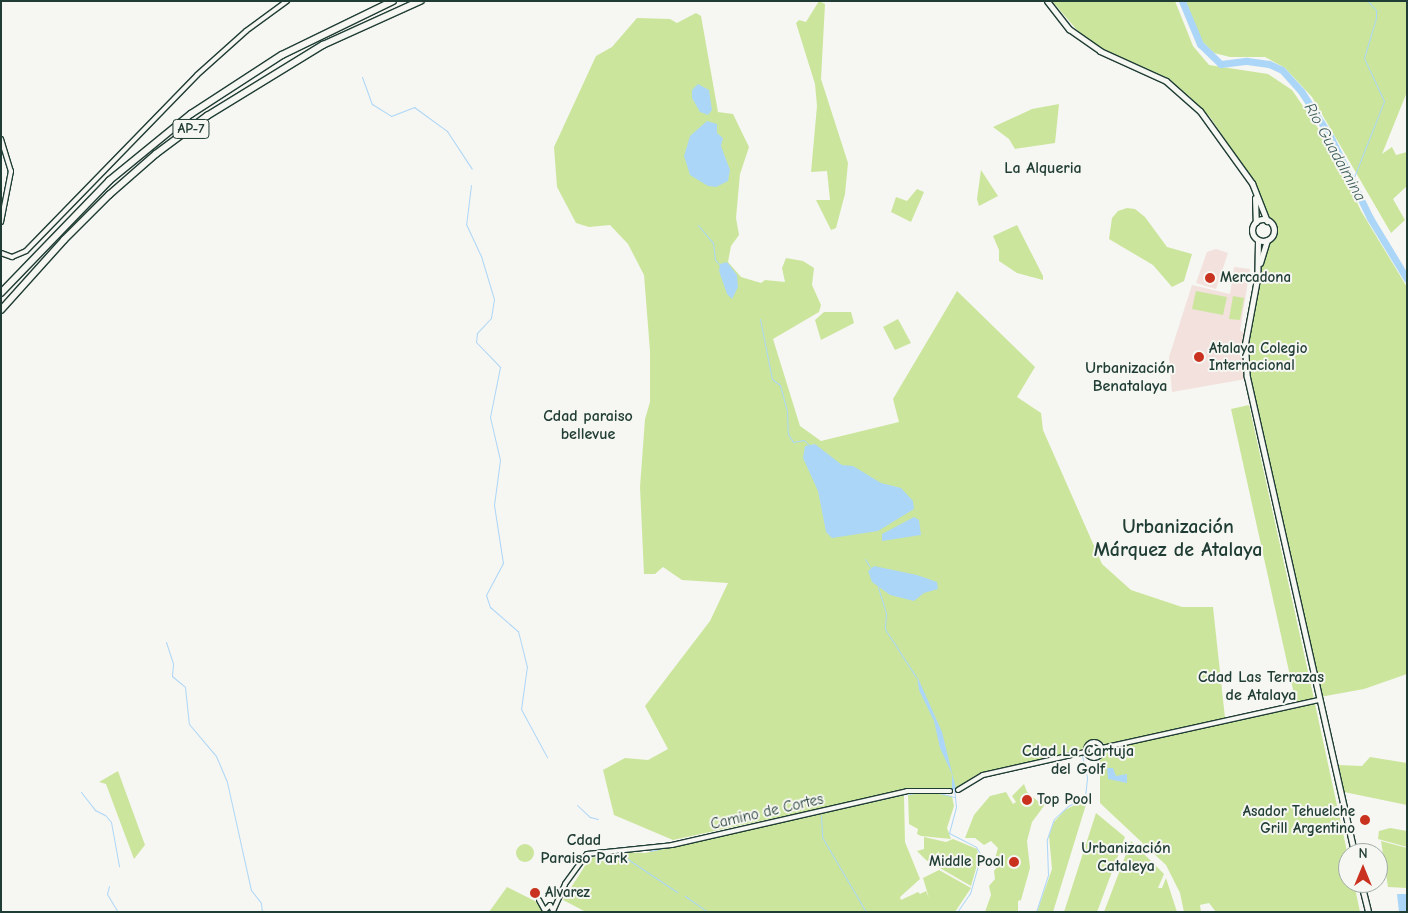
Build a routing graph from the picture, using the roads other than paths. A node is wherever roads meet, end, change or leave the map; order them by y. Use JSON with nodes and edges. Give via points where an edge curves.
{"nodes":[{"id":1,"x":287,"y":1,"type":"edge"},
{"id":2,"x":393,"y":1,"type":"edge"},
{"id":3,"x":420,"y":1,"type":"edge"},
{"id":4,"x":1047,"y":1,"type":"edge"},
{"id":5,"x":1,"y":139,"type":"edge"},
{"id":6,"x":1246,"y":174,"type":"junction"},
{"id":7,"x":1267,"y":220,"type":"junction"},
{"id":8,"x":1,"y":222,"type":"edge"},
{"id":9,"x":1256,"y":222,"type":"junction"},
{"id":10,"x":1258,"y":240,"type":"junction"},
{"id":11,"x":1267,"y":240,"type":"junction"},
{"id":12,"x":1,"y":253,"type":"edge"},
{"id":13,"x":1258,"y":271,"type":"junction"},
{"id":14,"x":1,"y":293,"type":"edge"},
{"id":15,"x":1,"y":310,"type":"edge"},
{"id":16,"x":1319,"y":700,"type":"junction"},
{"id":17,"x":1102,"y":748,"type":"junction"},
{"id":18,"x":1085,"y":752,"type":"junction"},
{"id":19,"x":958,"y":790,"type":"dead end"},
{"id":20,"x":950,"y":792,"type":"dead end"},
{"id":21,"x":1352,"y":843,"type":"edge"},
{"id":22,"x":1363,"y":893,"type":"edge"},
{"id":23,"x":552,"y":908,"type":"edge"},
{"id":24,"x":545,"y":911,"type":"edge"},
{"id":25,"x":1368,"y":912,"type":"edge"}],
"edges":[{"from":1,"to":12,"type":"street","via":[[252,26],[197,75],[26,252],[12,257]]},
{"from":2,"to":14,"type":"highway","number":"AP-7","via":[[282,55],[191,114],[109,181]]},
{"from":3,"to":15,"type":"highway","number":"AP-7","via":[[323,45],[207,116],[156,154],[110,195]]},
{"from":4,"to":6,"type":"main road","via":[[1069,29],[1100,51],[1173,87],[1200,110]]},
{"from":5,"to":8,"type":"street","via":[[10,171]]},
{"from":6,"to":7,"type":"main road"},
{"from":6,"to":9,"type":"main road","via":[[1255,198]]},
{"from":7,"to":9,"type":"main road"},
{"from":7,"to":11,"type":"main road","via":[[1274,230]]},
{"from":9,"to":10,"type":"main road","via":[[1252,232]]},
{"from":10,"to":11,"type":"main road"},
{"from":10,"to":13,"type":"main road"},
{"from":11,"to":13,"type":"main road"},
{"from":13,"to":16,"type":"main road","via":[[1245,344],[1248,377]]},
{"from":16,"to":17,"type":"street"},
{"from":16,"to":21,"type":"main road"},
{"from":17,"to":18,"type":"street","via":[[1090,744]]},
{"from":17,"to":18,"type":"street","via":[[1096,757],[1089,757]]},
{"from":18,"to":19,"type":"street","via":[[983,775]]},
{"from":20,"to":23,"type":"street","name":"Camino de Cortes","via":[[913,790],[672,845],[587,854]]},
{"from":22,"to":25,"type":"main road"},
{"from":23,"to":24,"type":"street"},
{"from":23,"to":24,"type":"street","via":[[539,900]]}]}
